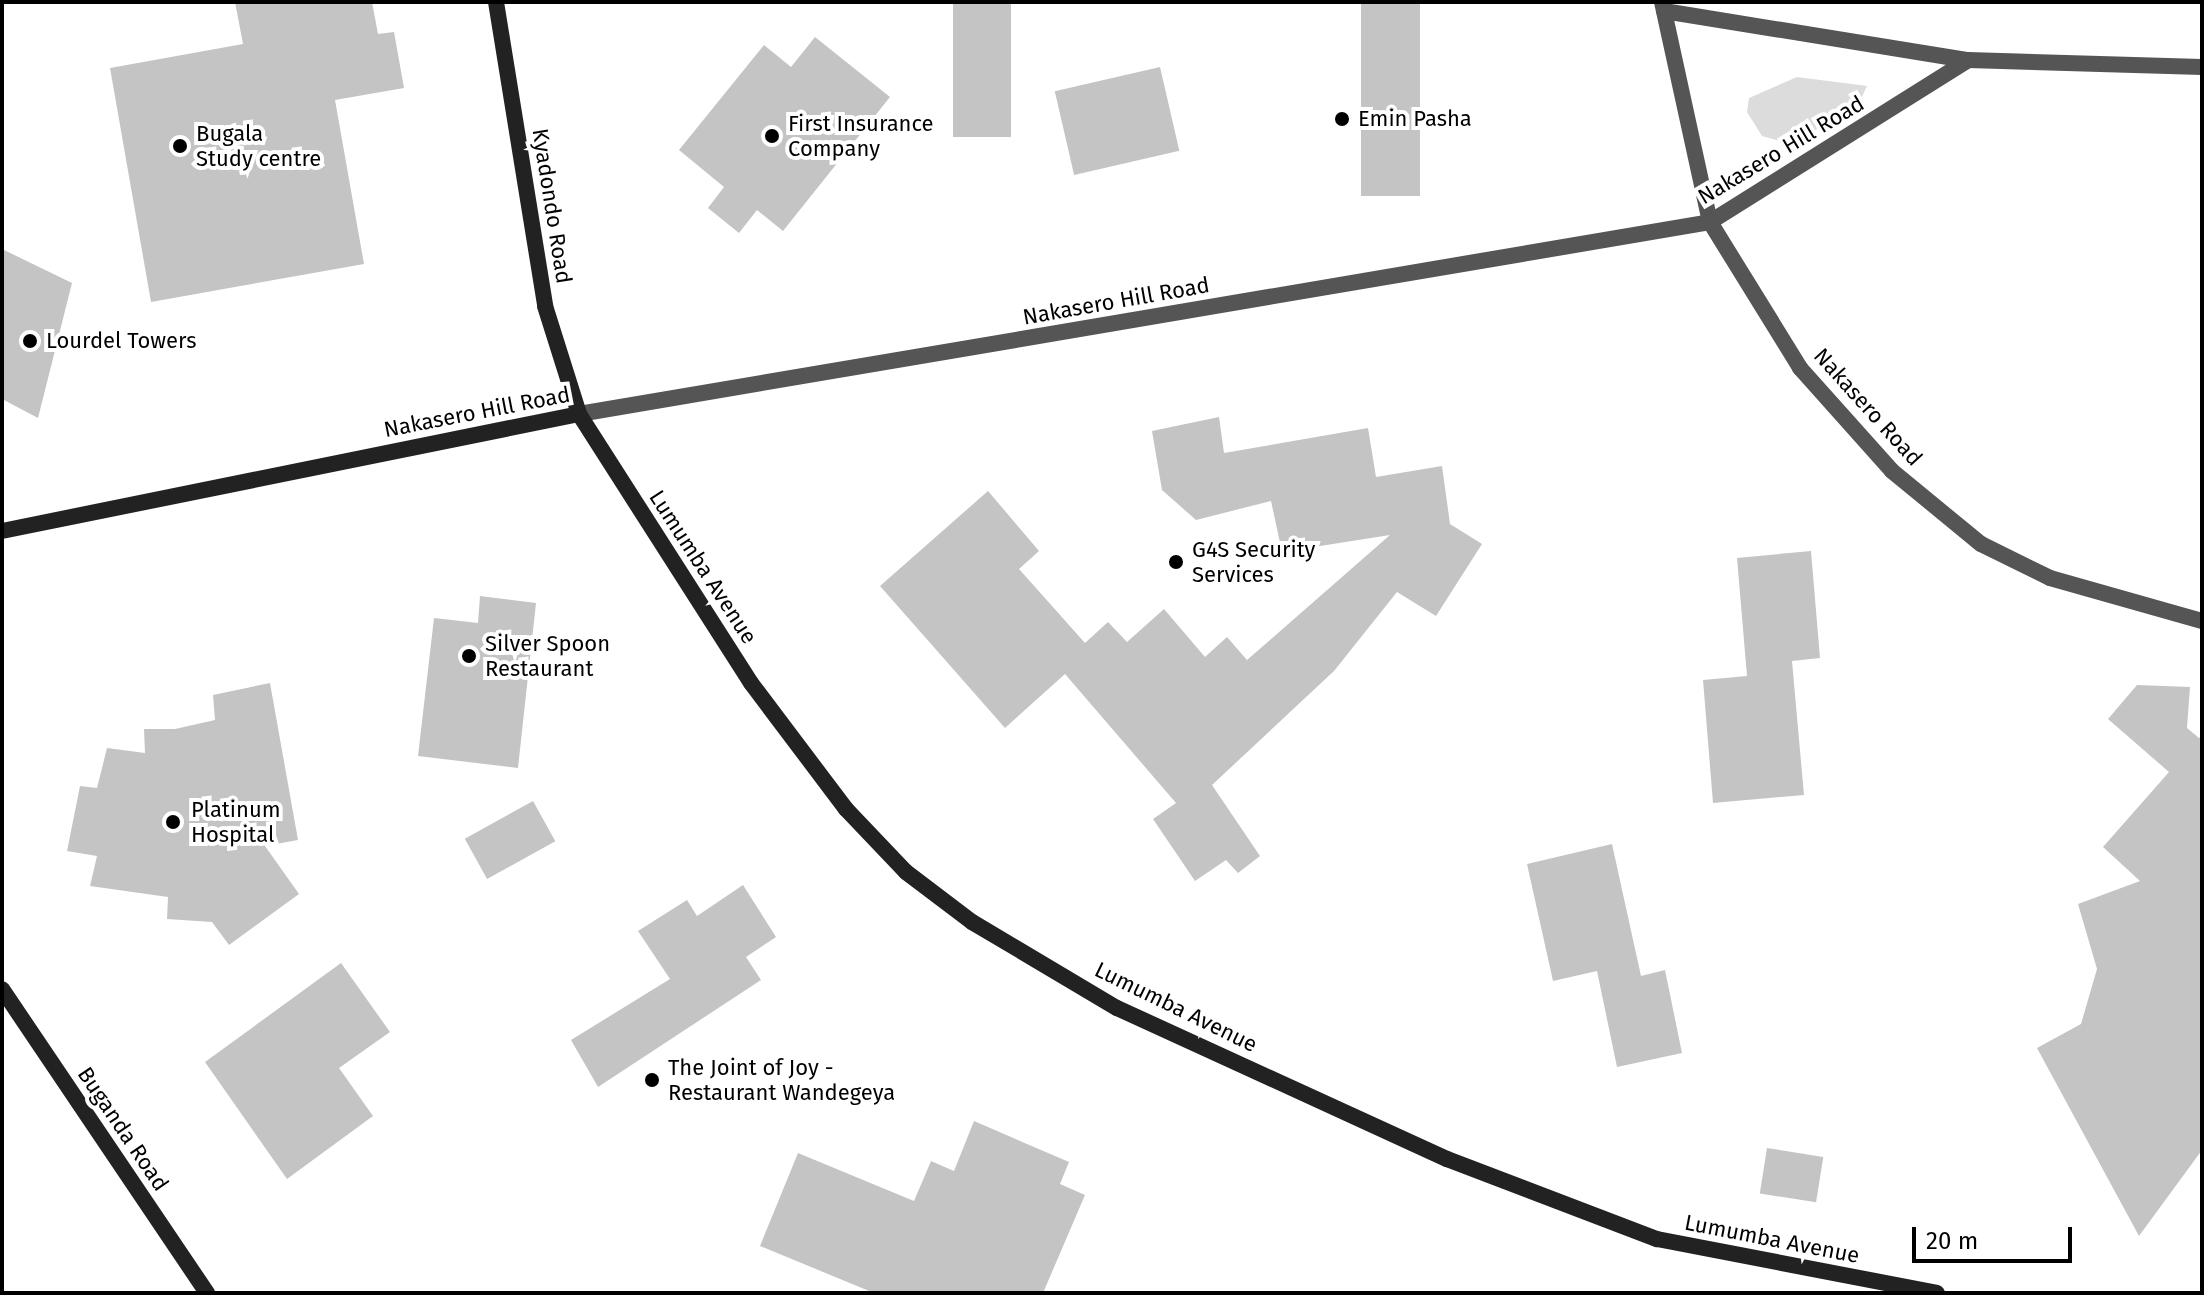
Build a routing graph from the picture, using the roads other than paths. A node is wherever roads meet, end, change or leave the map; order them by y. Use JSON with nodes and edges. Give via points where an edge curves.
{"nodes":[{"id":1,"x":496,"y":2,"type":"edge"},
{"id":2,"x":1663,"y":7,"type":"edge"},
{"id":3,"x":1968,"y":60,"type":"junction"},
{"id":4,"x":2202,"y":67,"type":"edge"},
{"id":5,"x":1710,"y":222,"type":"junction"},
{"id":6,"x":579,"y":414,"type":"junction"},
{"id":7,"x":2,"y":531,"type":"edge"},
{"id":8,"x":2202,"y":621,"type":"edge"},
{"id":9,"x":2,"y":989,"type":"edge"},
{"id":10,"x":207,"y":1293,"type":"edge"},
{"id":11,"x":1937,"y":1293,"type":"edge"}],
"edges":[{"from":1,"to":6,"type":"main road","name":"Kyadondo Road","via":[[545,306]]},
{"from":2,"to":3,"type":"street"},
{"from":2,"to":5,"type":"street","name":"Nakasero Road"},
{"from":3,"to":4,"type":"street"},
{"from":3,"to":5,"type":"street","name":"Nakasero Hill Road"},
{"from":5,"to":6,"type":"street","name":"Nakasero Hill Road"},
{"from":5,"to":8,"type":"street","name":"Nakasero Road","via":[[1800,368],[1892,471],[1981,544],[2050,578]]},
{"from":6,"to":7,"type":"main road","name":"Nakasero Hill Road"},
{"from":6,"to":11,"type":"main road","name":"Lumumba Avenue","via":[[751,683],[846,809],[906,872],[972,922],[1117,1008],[1447,1159],[1657,1239]]},
{"from":9,"to":10,"type":"main road","name":"Buganda Road"}]}
